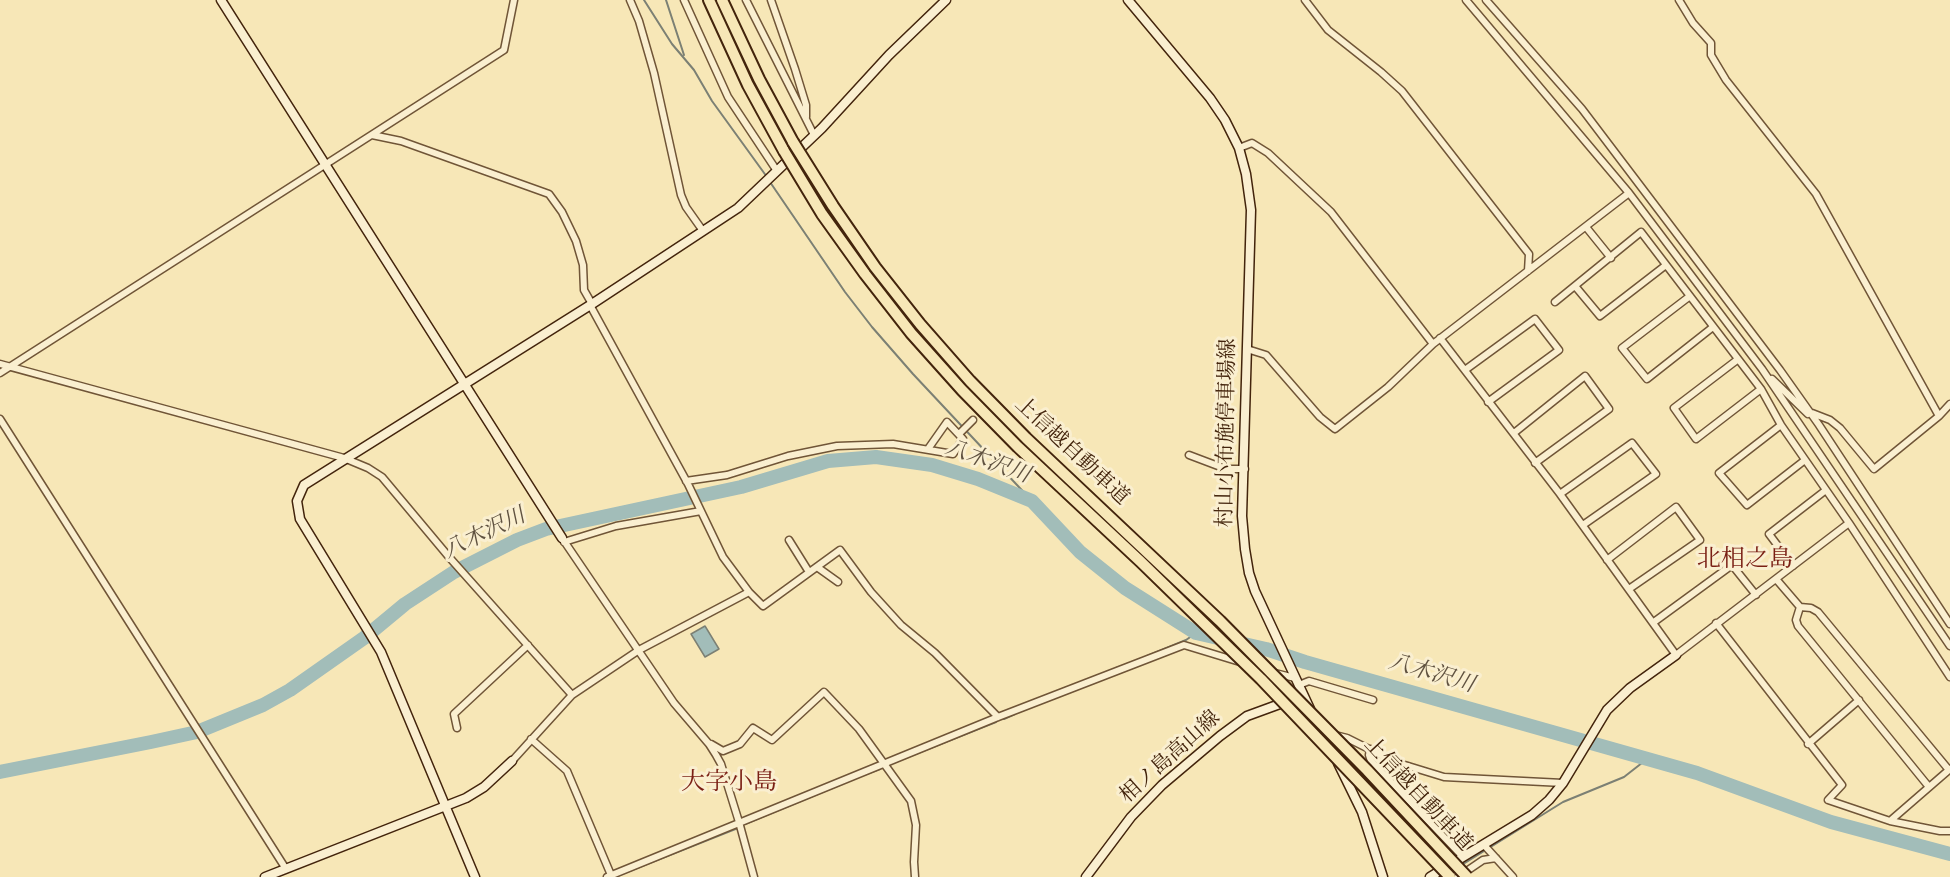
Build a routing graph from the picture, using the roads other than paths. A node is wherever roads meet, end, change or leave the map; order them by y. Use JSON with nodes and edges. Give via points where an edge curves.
{"nodes":[{"id":1,"x":221,"y":0,"type":"edge"},
{"id":2,"x":514,"y":0,"type":"edge"},
{"id":3,"x":630,"y":0,"type":"edge"},
{"id":4,"x":684,"y":0,"type":"edge"},
{"id":5,"x":709,"y":0,"type":"edge"},
{"id":6,"x":722,"y":0,"type":"edge"},
{"id":7,"x":746,"y":0,"type":"edge"},
{"id":8,"x":771,"y":0,"type":"edge"},
{"id":9,"x":1128,"y":0,"type":"edge"},
{"id":10,"x":1305,"y":0,"type":"edge"},
{"id":11,"x":1466,"y":0,"type":"edge"},
{"id":12,"x":1486,"y":0,"type":"edge"},
{"id":13,"x":1679,"y":0,"type":"edge"},
{"id":14,"x":944,"y":1,"type":"edge"},
{"id":15,"x":806,"y":121,"type":"junction"},
{"id":16,"x":372,"y":135,"type":"junction"},
{"id":17,"x":814,"y":135,"type":"junction"},
{"id":18,"x":1239,"y":148,"type":"junction"},
{"id":19,"x":326,"y":165,"type":"junction"},
{"id":20,"x":775,"y":173,"type":"junction"},
{"id":21,"x":1629,"y":193,"type":"junction"},
{"id":22,"x":1586,"y":227,"type":"junction"},
{"id":23,"x":704,"y":231,"type":"junction"},
{"id":24,"x":1611,"y":258,"type":"junction"},
{"id":25,"x":1666,"y":266,"type":"junction"},
{"id":26,"x":1528,"y":271,"type":"junction"},
{"id":27,"x":1575,"y":286,"type":"junction"},
{"id":28,"x":1690,"y":296,"type":"junction"},
{"id":29,"x":1555,"y":302,"type":"dead end"},
{"id":30,"x":591,"y":304,"type":"junction"},
{"id":31,"x":1713,"y":327,"type":"junction"},
{"id":32,"x":1440,"y":338,"type":"junction"},
{"id":33,"x":1433,"y":344,"type":"junction"},
{"id":34,"x":1247,"y":349,"type":"junction"},
{"id":35,"x":1737,"y":360,"type":"junction"},
{"id":36,"x":0,"y":364,"type":"edge"},
{"id":37,"x":10,"y":367,"type":"junction"},
{"id":38,"x":1762,"y":369,"type":"junction"},
{"id":39,"x":1465,"y":370,"type":"junction"},
{"id":40,"x":0,"y":374,"type":"edge"},
{"id":41,"x":464,"y":384,"type":"junction"},
{"id":42,"x":1761,"y":389,"type":"junction"},
{"id":43,"x":1488,"y":402,"type":"junction"},
{"id":44,"x":1950,"y":404,"type":"edge"},
{"id":45,"x":1810,"y":412,"type":"junction"},
{"id":46,"x":1939,"y":416,"type":"junction"},
{"id":47,"x":0,"y":419,"type":"edge"},
{"id":48,"x":973,"y":420,"type":"dead end"},
{"id":49,"x":1781,"y":425,"type":"junction"},
{"id":50,"x":1819,"y":425,"type":"junction"},
{"id":51,"x":1514,"y":433,"type":"junction"},
{"id":52,"x":959,"y":434,"type":"junction"},
{"id":53,"x":928,"y":449,"type":"junction"},
{"id":54,"x":1188,"y":455,"type":"dead end"},
{"id":55,"x":344,"y":458,"type":"junction"},
{"id":56,"x":1805,"y":460,"type":"junction"},
{"id":57,"x":1535,"y":463,"type":"junction"},
{"id":58,"x":1245,"y":469,"type":"junction"},
{"id":59,"x":687,"y":482,"type":"junction"},
{"id":60,"x":1826,"y":490,"type":"junction"},
{"id":61,"x":1560,"y":494,"type":"junction"},
{"id":62,"x":701,"y":511,"type":"junction"},
{"id":63,"x":1849,"y":523,"type":"junction"},
{"id":64,"x":1583,"y":525,"type":"junction"},
{"id":65,"x":563,"y":540,"type":"junction"},
{"id":66,"x":789,"y":540,"type":"dead end"},
{"id":67,"x":1607,"y":560,"type":"junction"},
{"id":68,"x":1793,"y":566,"type":"junction"},
{"id":69,"x":817,"y":567,"type":"junction"},
{"id":70,"x":809,"y":572,"type":"junction"},
{"id":71,"x":1776,"y":579,"type":"junction"},
{"id":72,"x":838,"y":582,"type":"dead end"},
{"id":73,"x":1629,"y":589,"type":"junction"},
{"id":74,"x":749,"y":592,"type":"junction"},
{"id":75,"x":1756,"y":595,"type":"junction"},
{"id":76,"x":1800,"y":607,"type":"junction"},
{"id":77,"x":1654,"y":622,"type":"junction"},
{"id":78,"x":1716,"y":623,"type":"junction"},
{"id":79,"x":1950,"y":624,"type":"edge"},
{"id":80,"x":528,"y":645,"type":"junction"},
{"id":81,"x":1950,"y":646,"type":"edge"},
{"id":82,"x":639,"y":650,"type":"junction"},
{"id":83,"x":1676,"y":655,"type":"junction"},
{"id":84,"x":1950,"y":677,"type":"edge"},
{"id":85,"x":1296,"y":680,"type":"junction"},
{"id":86,"x":572,"y":695,"type":"junction"},
{"id":87,"x":1304,"y":697,"type":"junction"},
{"id":88,"x":1373,"y":700,"type":"dead end"},
{"id":89,"x":1858,"y":700,"type":"junction"},
{"id":90,"x":998,"y":717,"type":"junction"},
{"id":91,"x":458,"y":729,"type":"dead end"},
{"id":92,"x":1323,"y":733,"type":"junction"},
{"id":93,"x":531,"y":740,"type":"junction"},
{"id":94,"x":709,"y":744,"type":"junction"},
{"id":95,"x":1808,"y":744,"type":"junction"},
{"id":96,"x":1370,"y":749,"type":"junction"},
{"id":97,"x":512,"y":761,"type":"joint"},
{"id":98,"x":885,"y":763,"type":"junction"},
{"id":99,"x":1949,"y":770,"type":"edge"},
{"id":100,"x":1563,"y":783,"type":"junction"},
{"id":101,"x":1929,"y":787,"type":"junction"},
{"id":102,"x":444,"y":806,"type":"junction"},
{"id":103,"x":1890,"y":821,"type":"junction"},
{"id":104,"x":739,"y":822,"type":"junction"},
{"id":105,"x":1950,"y":831,"type":"edge"},
{"id":106,"x":1486,"y":847,"type":"junction"},
{"id":107,"x":1463,"y":857,"type":"junction"},
{"id":108,"x":1496,"y":858,"type":"junction"},
{"id":109,"x":286,"y":869,"type":"junction"},
{"id":110,"x":609,"y":876,"type":"edge"},
{"id":111,"x":265,"y":877,"type":"edge"},
{"id":112,"x":475,"y":877,"type":"edge"},
{"id":113,"x":754,"y":877,"type":"edge"},
{"id":114,"x":915,"y":877,"type":"edge"},
{"id":115,"x":1086,"y":877,"type":"edge"},
{"id":116,"x":1383,"y":877,"type":"edge"},
{"id":117,"x":1430,"y":877,"type":"edge"},
{"id":118,"x":1450,"y":877,"type":"edge"},
{"id":119,"x":1458,"y":877,"type":"edge"},
{"id":120,"x":1467,"y":877,"type":"edge"},
{"id":121,"x":1513,"y":877,"type":"edge"}],
"edges":[{"from":1,"to":19,"type":"street"},
{"from":2,"to":16,"type":"street","via":[[504,50]]},
{"from":3,"to":23,"type":"street","via":[[654,73],[681,195]]},
{"from":4,"to":20,"type":"street","via":[[728,97]]},
{"from":5,"to":118,"type":"highway","name":"上信越自動車道","bridge":true,"via":[[748,85],[822,214],[910,333],[1018,447],[1261,678]]},
{"from":6,"to":120,"type":"highway","name":"上信越自動車道","bridge":true,"via":[[793,142],[875,267],[920,324],[1026,438],[1220,621]]},
{"from":7,"to":15,"type":"street"},
{"from":8,"to":15,"type":"street","via":[[806,105]]},
{"from":9,"to":18,"type":"street","name":"村山小布施停車場線","via":[[1210,98]]},
{"from":10,"to":26,"type":"street","via":[[1328,30],[1402,91],[1529,254]]},
{"from":11,"to":21,"type":"street"},
{"from":12,"to":45,"type":"street","via":[[1582,109]]},
{"from":13,"to":46,"type":"street","via":[[1711,43],[1711,55],[1726,80],[1816,194]]},
{"from":14,"to":17,"type":"street"},
{"from":15,"to":17,"type":"street"},
{"from":16,"to":19,"type":"street"},
{"from":16,"to":30,"type":"street","via":[[401,141],[549,194],[576,242],[583,265],[584,290]]},
{"from":17,"to":20,"type":"street"},
{"from":18,"to":33,"type":"street","via":[[1252,143],[1268,153],[1331,212]]},
{"from":18,"to":34,"type":"street","name":"村山小布施停車場線","via":[[1251,210]]},
{"from":19,"to":37,"type":"street"},
{"from":19,"to":41,"type":"street"},
{"from":20,"to":23,"type":"street","via":[[738,208]]},
{"from":21,"to":22,"type":"street"},
{"from":21,"to":38,"type":"street"},
{"from":22,"to":24,"type":"street"},
{"from":22,"to":26,"type":"street"},
{"from":23,"to":30,"type":"street"},
{"from":24,"to":25,"type":"street","via":[[1641,232]]},
{"from":24,"to":27,"type":"street"},
{"from":25,"to":27,"type":"street","via":[[1600,316]]},
{"from":25,"to":28,"type":"street"},
{"from":26,"to":32,"type":"street"},
{"from":27,"to":29,"type":"street"},
{"from":28,"to":31,"type":"street"},
{"from":28,"to":31,"type":"street","via":[[1622,348],[1647,379]]},
{"from":30,"to":41,"type":"street"},
{"from":30,"to":59,"type":"street"},
{"from":31,"to":35,"type":"street"},
{"from":32,"to":33,"type":"street"},
{"from":32,"to":39,"type":"street"},
{"from":33,"to":34,"type":"street","via":[[1335,429],[1266,355]]},
{"from":34,"to":58,"type":"street","name":"村山小布施停車場線"},
{"from":35,"to":42,"type":"street"},
{"from":35,"to":42,"type":"street","via":[[1674,408],[1696,439]]},
{"from":36,"to":37,"type":"street"},
{"from":37,"to":40,"type":"street"},
{"from":37,"to":55,"type":"street"},
{"from":38,"to":50,"type":"street"},
{"from":38,"to":81,"type":"street"},
{"from":39,"to":43,"type":"street"},
{"from":39,"to":43,"type":"street","via":[[1535,319],[1559,350]]},
{"from":41,"to":55,"type":"street"},
{"from":41,"to":65,"type":"street"},
{"from":42,"to":49,"type":"street"},
{"from":43,"to":51,"type":"street"},
{"from":44,"to":46,"type":"street"},
{"from":45,"to":46,"type":"street","via":[[1840,428],[1874,469]]},
{"from":45,"to":50,"type":"street"},
{"from":47,"to":109,"type":"street"},
{"from":48,"to":52,"type":"street"},
{"from":49,"to":56,"type":"street"},
{"from":49,"to":56,"type":"street","via":[[1719,473],[1747,505]]},
{"from":50,"to":79,"type":"street"},
{"from":51,"to":57,"type":"street"},
{"from":51,"to":57,"type":"street","via":[[1585,376],[1609,409]]},
{"from":52,"to":53,"type":"street","via":[[963,439],[953,454]]},
{"from":52,"to":53,"type":"street","via":[[947,422]]},
{"from":53,"to":59,"type":"street","via":[[893,444],[837,446]]},
{"from":54,"to":58,"type":"street","via":[[1226,469]]},
{"from":55,"to":80,"type":"street","via":[[382,477]]},
{"from":55,"to":102,"type":"street","via":[[303,485],[297,501],[300,519],[381,652]]},
{"from":56,"to":60,"type":"street"},
{"from":57,"to":61,"type":"street"},
{"from":58,"to":85,"type":"street","name":"村山小布施停車場線","via":[[1242,516],[1249,573]]},
{"from":59,"to":62,"type":"street"},
{"from":60,"to":63,"type":"street"},
{"from":60,"to":68,"type":"street","via":[[1769,534]]},
{"from":61,"to":64,"type":"street"},
{"from":61,"to":64,"type":"street","via":[[1632,443],[1656,474]]},
{"from":62,"to":65,"type":"street"},
{"from":62,"to":74,"type":"street","via":[[723,557]]},
{"from":63,"to":68,"type":"street"},
{"from":63,"to":84,"type":"street"},
{"from":64,"to":67,"type":"street"},
{"from":65,"to":82,"type":"street"},
{"from":66,"to":70,"type":"street"},
{"from":67,"to":73,"type":"street"},
{"from":67,"to":73,"type":"street","via":[[1676,507],[1700,540]]},
{"from":68,"to":71,"type":"street"},
{"from":69,"to":70,"type":"street"},
{"from":69,"to":72,"type":"street"},
{"from":69,"to":90,"type":"street","via":[[840,550],[901,625],[935,653]]},
{"from":70,"to":74,"type":"street","via":[[763,606]]},
{"from":71,"to":75,"type":"street"},
{"from":71,"to":76,"type":"street"},
{"from":73,"to":77,"type":"street"},
{"from":74,"to":82,"type":"street"},
{"from":75,"to":77,"type":"street","via":[[1732,565]]},
{"from":75,"to":78,"type":"street"},
{"from":76,"to":89,"type":"street","via":[[1798,626]]},
{"from":76,"to":99,"type":"street","via":[[1818,612]]},
{"from":77,"to":83,"type":"street"},
{"from":78,"to":83,"type":"street"},
{"from":78,"to":95,"type":"street"},
{"from":80,"to":86,"type":"street"},
{"from":80,"to":91,"type":"street","via":[[454,714]]},
{"from":82,"to":86,"type":"street"},
{"from":82,"to":94,"type":"street","via":[[674,703]]},
{"from":83,"to":100,"type":"street","via":[[1607,710]]},
{"from":85,"to":87,"type":"street","name":"村山小布施停車場線"},
{"from":85,"to":88,"type":"street"},
{"from":85,"to":90,"type":"street","via":[[1184,645]]},
{"from":86,"to":93,"type":"street"},
{"from":87,"to":92,"type":"street","name":"村山小布施停車場線"},
{"from":87,"to":115,"type":"street","name":"相ノ島高山線","via":[[1246,716],[1205,748],[1131,817]]},
{"from":89,"to":95,"type":"street"},
{"from":89,"to":101,"type":"street"},
{"from":90,"to":98,"type":"street"},
{"from":92,"to":96,"type":"street","via":[[1347,738]]},
{"from":92,"to":116,"type":"street","name":"村山小布施停車場線","via":[[1362,813]]},
{"from":93,"to":97,"type":"street"},
{"from":93,"to":110,"type":"street","via":[[567,771]]},
{"from":94,"to":98,"type":"street","via":[[723,751],[740,744],[753,728],[772,740],[824,692]]},
{"from":94,"to":104,"type":"street","via":[[721,764]]},
{"from":95,"to":103,"type":"street","via":[[1842,785],[1828,800]]},
{"from":96,"to":100,"type":"street","via":[[1395,762],[1444,777]]},
{"from":96,"to":107,"type":"street","via":[[1371,761]]},
{"from":97,"to":102,"type":"street","via":[[484,787]]},
{"from":98,"to":104,"type":"street"},
{"from":98,"to":114,"type":"street","via":[[911,801],[916,825]]},
{"from":99,"to":101,"type":"street"},
{"from":100,"to":106,"type":"street","via":[[1532,815]]},
{"from":101,"to":103,"type":"street"},
{"from":102,"to":109,"type":"street"},
{"from":102,"to":112,"type":"street"},
{"from":103,"to":105,"type":"street"},
{"from":104,"to":110,"type":"street"},
{"from":104,"to":113,"type":"street"},
{"from":106,"to":107,"type":"street"},
{"from":106,"to":108,"type":"street"},
{"from":107,"to":117,"type":"street"},
{"from":108,"to":119,"type":"street","via":[[1483,860]]},
{"from":108,"to":121,"type":"street"},
{"from":109,"to":111,"type":"street"}]}
